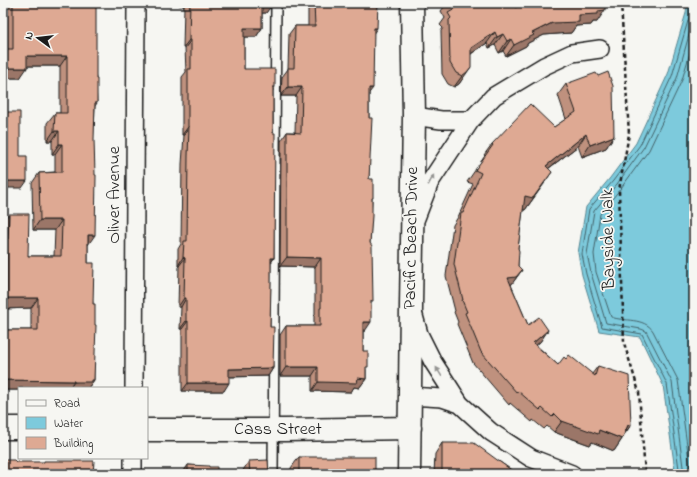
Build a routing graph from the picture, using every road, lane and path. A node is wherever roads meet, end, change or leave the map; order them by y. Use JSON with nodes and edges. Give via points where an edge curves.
{"nodes":[{"id":1,"x":136,"y":3,"type":"edge"},
{"id":2,"x":276,"y":3,"type":"edge"},
{"id":3,"x":412,"y":3,"type":"edge"},
{"id":4,"x":621,"y":3,"type":"edge"},
{"id":5,"x":600,"y":49,"type":"dead end"},
{"id":6,"x":414,"y":116,"type":"junction"},
{"id":7,"x":471,"y":120,"type":"junction"},
{"id":8,"x":412,"y":229,"type":"junction"},
{"id":9,"x":411,"y":306,"type":"junction"},
{"id":10,"x":134,"y":387,"type":"edge"},
{"id":11,"x":410,"y":396,"type":"junction"},
{"id":12,"x":460,"y":404,"type":"junction"},
{"id":13,"x":3,"y":428,"type":"edge"},
{"id":14,"x":18,"y":428,"type":"edge"},
{"id":15,"x":410,"y":428,"type":"junction"},
{"id":16,"x":148,"y":430,"type":"edge"},
{"id":17,"x":273,"y":430,"type":"junction"},
{"id":18,"x":133,"y":459,"type":"edge"},
{"id":19,"x":132,"y":474,"type":"edge"},
{"id":20,"x":273,"y":474,"type":"edge"},
{"id":21,"x":410,"y":474,"type":"edge"},
{"id":22,"x":572,"y":474,"type":"edge"},
{"id":23,"x":645,"y":474,"type":"edge"}],
"edges":[{"from":1,"to":10,"type":"street","name":"Oliver Avenue"},
{"from":2,"to":17,"type":"lane"},
{"from":3,"to":6,"type":"street","name":"Pacific Beach Drive"},
{"from":4,"to":23,"type":"path","name":"Bayside Walk","via":[[629,134],[619,190],[624,343],[639,392]]},
{"from":5,"to":7,"type":"street","via":[[572,53],[544,66],[494,96]]},
{"from":6,"to":7,"type":"street","via":[[441,120]]},
{"from":6,"to":8,"type":"street","name":"Pacific Beach Drive"},
{"from":8,"to":7,"type":"street","one_way":true,"via":[[430,182]]},
{"from":8,"to":9,"type":"street","name":"Pacific Beach Drive"},
{"from":9,"to":11,"type":"street","name":"Pacific Beach Drive"},
{"from":12,"to":9,"type":"street","one_way":true,"via":[[433,362]]},
{"from":11,"to":12,"type":"street","via":[[442,398]]},
{"from":11,"to":15,"type":"street","name":"Pacific Beach Drive"},
{"from":12,"to":22,"type":"street","via":[[492,432],[531,458]]},
{"from":13,"to":14,"type":"street"},
{"from":15,"to":17,"type":"street","name":"Cass Street"},
{"from":15,"to":21,"type":"street","name":"Pacific Beach Drive"},
{"from":16,"to":17,"type":"street","name":"Cass Street"},
{"from":17,"to":20,"type":"lane"},
{"from":18,"to":19,"type":"street"}]}
